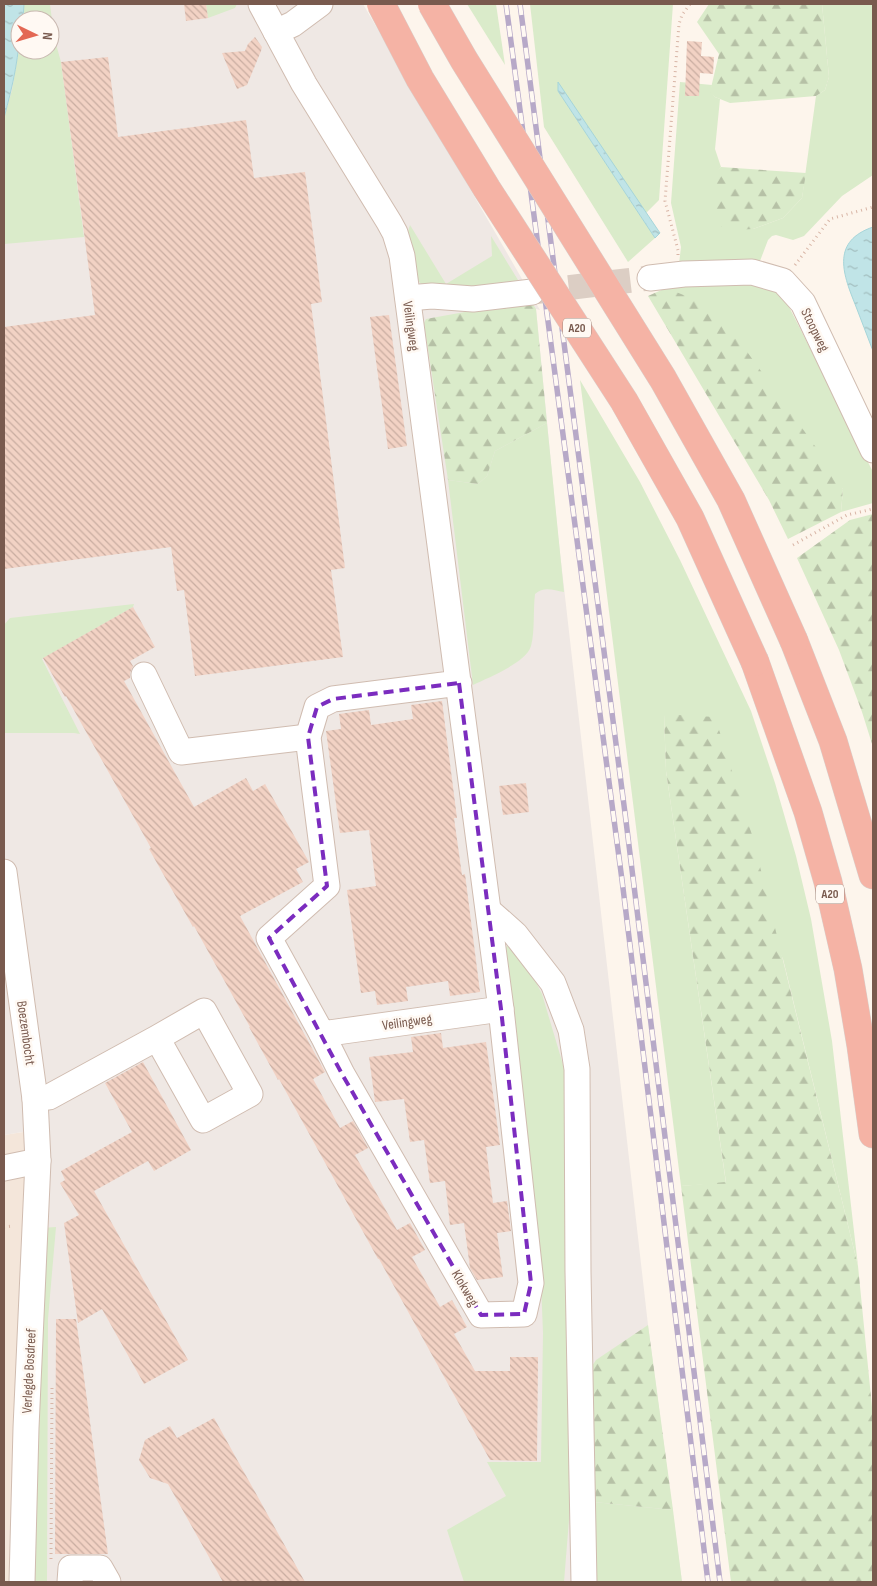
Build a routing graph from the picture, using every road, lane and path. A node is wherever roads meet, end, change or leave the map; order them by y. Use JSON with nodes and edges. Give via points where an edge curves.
{"nodes":[{"id":1,"x":261,"y":4,"type":"edge"},
{"id":2,"x":320,"y":4,"type":"edge"},
{"id":3,"x":381,"y":4,"type":"edge"},
{"id":4,"x":432,"y":4,"type":"edge"},
{"id":5,"x":690,"y":4,"type":"edge"},
{"id":6,"x":276,"y":32,"type":"junction"},
{"id":7,"x":873,"y":207,"type":"edge"},
{"id":8,"x":659,"y":277,"type":"joint"},
{"id":9,"x":782,"y":281,"type":"junction"},
{"id":10,"x":532,"y":292,"type":"tunnel mouth"},
{"id":11,"x":408,"y":298,"type":"junction"},
{"id":12,"x":873,"y":450,"type":"edge"},
{"id":13,"x":873,"y":509,"type":"edge"},
{"id":14,"x":793,"y":545,"type":"dead end"},
{"id":15,"x":144,"y":674,"type":"dead end"},
{"id":16,"x":459,"y":683,"type":"junction"},
{"id":17,"x":308,"y":737,"type":"junction"},
{"id":18,"x":4,"y":872,"type":"edge"},
{"id":19,"x":873,"y":875,"type":"edge"},
{"id":20,"x":488,"y":911,"type":"junction"},
{"id":21,"x":502,"y":1009,"type":"junction"},
{"id":22,"x":322,"y":1034,"type":"junction"},
{"id":23,"x":157,"y":1038,"type":"dead end"},
{"id":24,"x":35,"y":1099,"type":"junction"},
{"id":25,"x":873,"y":1134,"type":"edge"},
{"id":26,"x":38,"y":1160,"type":"junction"},
{"id":27,"x":4,"y":1168,"type":"edge"},
{"id":28,"x":22,"y":1582,"type":"edge"},
{"id":29,"x":70,"y":1582,"type":"edge"},
{"id":30,"x":108,"y":1582,"type":"edge"},
{"id":31,"x":584,"y":1582,"type":"edge"}],
"edges":[{"from":1,"to":6,"type":"street","name":"Veilingweg"},
{"from":2,"to":6,"type":"street"},
{"from":3,"to":25,"type":"highway","number":"A20","bridge":true,"via":[[420,79],[487,189],[624,401],[690,518],[755,662],[808,812],[828,882],[849,978]]},
{"from":4,"to":19,"type":"highway","bridge":true,"via":[[664,379],[731,500],[794,640],[832,741]]},
{"from":5,"to":8,"type":"path","via":[[678,24],[665,200],[678,255]]},
{"from":6,"to":11,"type":"street","name":"Veilingweg","via":[[395,233]]},
{"from":7,"to":9,"type":"path","via":[[830,219]]},
{"from":8,"to":9,"type":"street","name":"Stoopweg","via":[[752,272]]},
{"from":9,"to":12,"type":"street","name":"Stoopweg","via":[[803,303]]},
{"from":10,"to":11,"type":"street","via":[[473,299]]},
{"from":11,"to":16,"type":"street","name":"Veilingweg"},
{"from":13,"to":14,"type":"path","via":[[847,515]]},
{"from":15,"to":17,"type":"street","via":[[181,752]]},
{"from":16,"to":17,"type":"street","via":[[333,699],[317,707]]},
{"from":16,"to":20,"type":"street","name":"Veilingweg"},
{"from":17,"to":22,"type":"street","via":[[327,886],[270,938]]},
{"from":18,"to":24,"type":"street","name":"Boezembocht"},
{"from":20,"to":21,"type":"street","name":"Veilingweg"},
{"from":20,"to":31,"type":"street","via":[[515,934],[553,983],[571,1030],[577,1069]]},
{"from":21,"to":22,"type":"street","name":"Veilingweg"},
{"from":21,"to":22,"type":"street","name":"Klokweg","via":[[531,1283],[524,1314],[481,1315]]},
{"from":23,"to":24,"type":"street","via":[[49,1097]]},
{"from":24,"to":26,"type":"street","name":"Boezembocht"},
{"from":26,"to":27,"type":"street"},
{"from":26,"to":28,"type":"street","name":"Verlegde Bosdreef"},
{"from":29,"to":30,"type":"street","via":[[71,1568],[100,1568]]}]}
